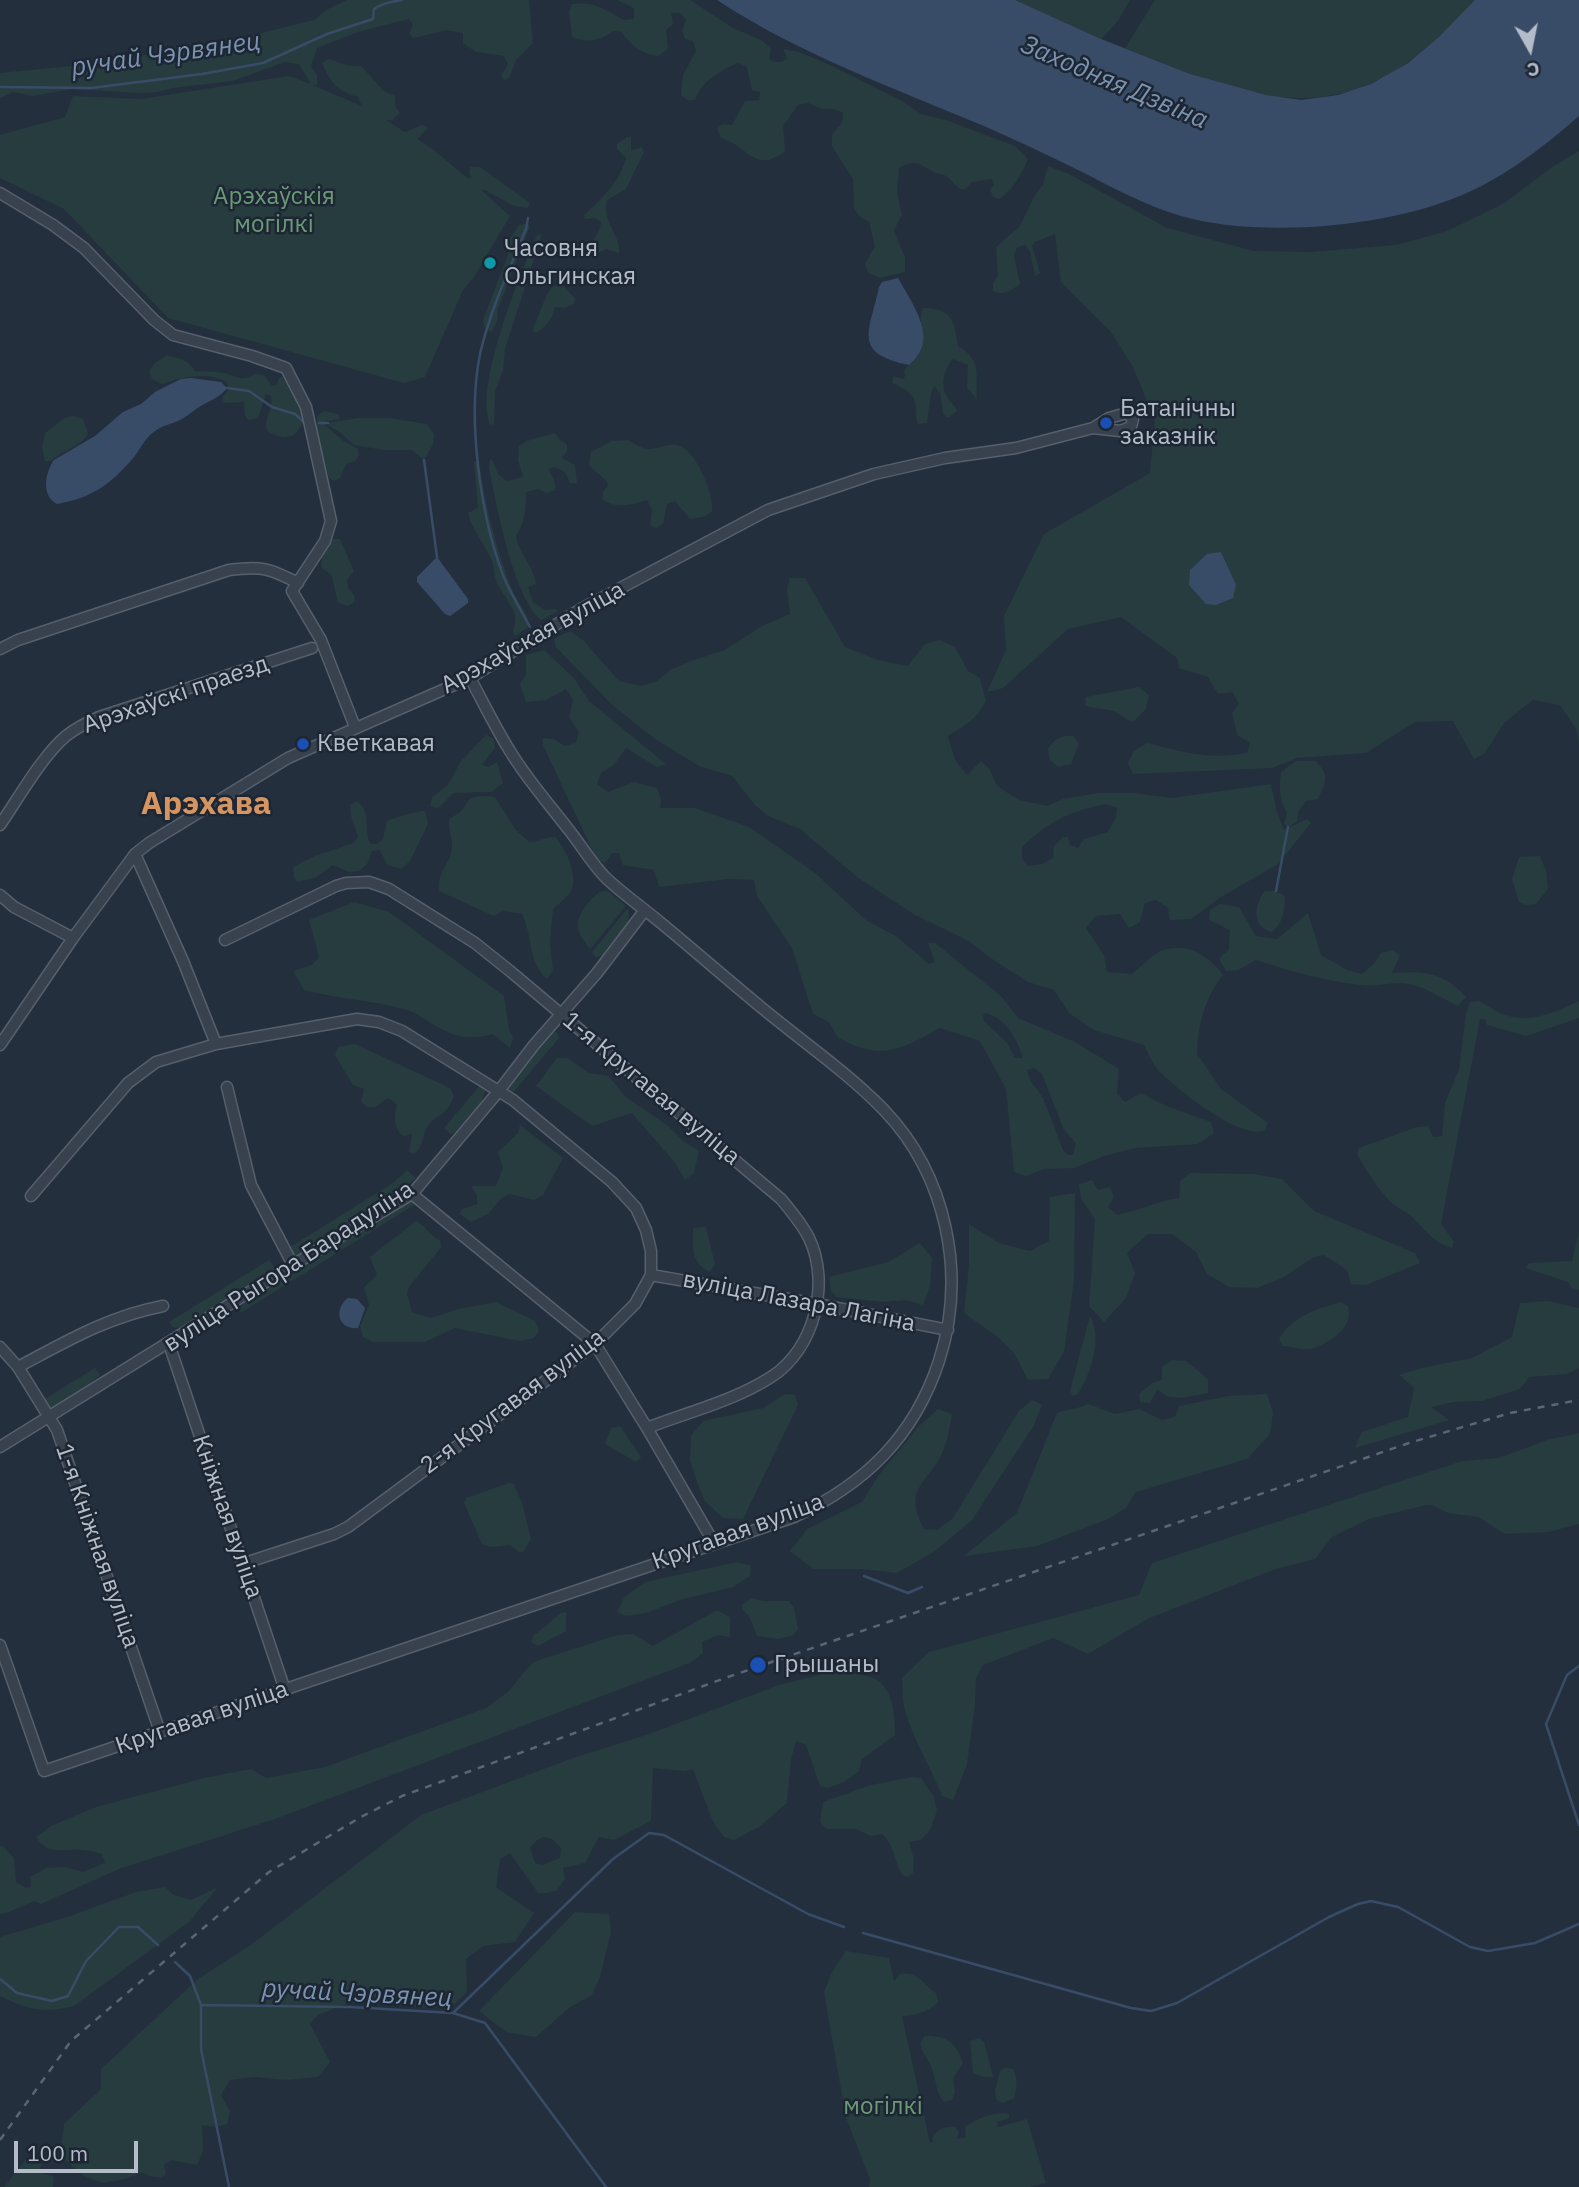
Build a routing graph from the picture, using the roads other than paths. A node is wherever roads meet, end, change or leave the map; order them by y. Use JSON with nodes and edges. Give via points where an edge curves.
{"nodes":[{"id":1,"x":0,"y":194,"type":"edge"},
{"id":2,"x":1093,"y":428,"type":"dead end"},
{"id":3,"x":298,"y":583,"type":"junction"},
{"id":4,"x":312,"y":648,"type":"dead end"},
{"id":5,"x":0,"y":649,"type":"edge"},
{"id":6,"x":470,"y":678,"type":"junction"},
{"id":7,"x":355,"y":727,"type":"junction"},
{"id":8,"x":0,"y":825,"type":"edge"},
{"id":9,"x":135,"y":854,"type":"junction"},
{"id":10,"x":0,"y":895,"type":"edge"},
{"id":11,"x":645,"y":910,"type":"junction"},
{"id":12,"x":72,"y":938,"type":"junction"},
{"id":13,"x":225,"y":940,"type":"dead end"},
{"id":14,"x":561,"y":1013,"type":"junction"},
{"id":15,"x":216,"y":1044,"type":"junction"},
{"id":16,"x":0,"y":1045,"type":"edge"},
{"id":17,"x":227,"y":1087,"type":"dead end"},
{"id":18,"x":498,"y":1091,"type":"junction"},
{"id":19,"x":412,"y":1194,"type":"junction"},
{"id":20,"x":31,"y":1196,"type":"dead end"},
{"id":21,"x":293,"y":1265,"type":"junction"},
{"id":22,"x":651,"y":1275,"type":"junction"},
{"id":23,"x":817,"y":1304,"type":"junction"},
{"id":24,"x":163,"y":1306,"type":"dead end"},
{"id":25,"x":947,"y":1330,"type":"junction"},
{"id":26,"x":169,"y":1344,"type":"junction"},
{"id":27,"x":595,"y":1344,"type":"junction"},
{"id":28,"x":0,"y":1346,"type":"edge"},
{"id":29,"x":18,"y":1367,"type":"junction"},
{"id":30,"x":51,"y":1417,"type":"junction"},
{"id":31,"x":647,"y":1428,"type":"junction"},
{"id":32,"x":0,"y":1447,"type":"edge"},
{"id":33,"x":713,"y":1544,"type":"junction"},
{"id":34,"x":242,"y":1564,"type":"junction"},
{"id":35,"x":0,"y":1645,"type":"edge"},
{"id":36,"x":285,"y":1690,"type":"junction"},
{"id":37,"x":160,"y":1732,"type":"junction"}],
"edges":[{"from":1,"to":3,"type":"street","via":[[84,248],[173,335],[286,368],[306,407],[331,522],[325,541]]},
{"from":2,"to":6,"type":"street","name":"Арэхаўская вуліца","via":[[1016,448],[874,474],[768,510],[572,614]]},
{"from":3,"to":5,"type":"street","via":[[272,569],[229,570]]},
{"from":3,"to":7,"type":"street","via":[[292,591],[321,640]]},
{"from":4,"to":8,"type":"street","name":"Арэхаўскі праезд","via":[[82,725],[53,750]]},
{"from":6,"to":7,"type":"street","name":"Арэхаўская вуліца"},
{"from":6,"to":11,"type":"street","name":"Кругавая вуліца","via":[[511,753],[604,877]]},
{"from":7,"to":9,"type":"street","name":"Арэхаўская вуліца","via":[[256,777]]},
{"from":9,"to":12,"type":"street","name":"Арэхаўская вуліца"},
{"from":9,"to":15,"type":"street"},
{"from":10,"to":12,"type":"street"},
{"from":11,"to":14,"type":"street","name":"вуліца Рыгора Барадуліна"},
{"from":11,"to":25,"type":"street","name":"Кругавая вуліца","via":[[838,1068],[911,1144],[936,1191],[947,1235],[952,1263]]},
{"from":12,"to":16,"type":"street","name":"Арэхаўская вуліца"},
{"from":13,"to":14,"type":"street","name":"1-я Кругавая вуліца","via":[[335,886],[369,882],[389,889],[475,943]]},
{"from":14,"to":18,"type":"street","name":"вуліца Рыгора Барадуліна"},
{"from":14,"to":23,"type":"street","name":"1-я Кругавая вуліца","via":[[781,1199],[810,1241]]},
{"from":15,"to":18,"type":"street","via":[[333,1022],[379,1022],[402,1031]]},
{"from":15,"to":20,"type":"street","via":[[169,1057],[141,1071]]},
{"from":17,"to":21,"type":"street","via":[[251,1185]]},
{"from":18,"to":19,"type":"street","name":"вуліца Рыгора Барадуліна"},
{"from":18,"to":22,"type":"street","via":[[612,1182],[636,1208],[651,1251]]},
{"from":19,"to":21,"type":"street","name":"вуліца Рыгора Барадуліна"},
{"from":19,"to":27,"type":"street"},
{"from":21,"to":26,"type":"street","name":"вуліца Рыгора Барадуліна"},
{"from":22,"to":23,"type":"street","name":"вуліца Лазара Лагіна"},
{"from":22,"to":27,"type":"street","name":"2-я Кругавая вуліца","via":[[635,1304]]},
{"from":23,"to":25,"type":"street","name":"вуліца Лазара Лагіна"},
{"from":23,"to":31,"type":"street","name":"1-я Кругавая вуліца","via":[[802,1343],[774,1376]]},
{"from":24,"to":29,"type":"street","via":[[95,1326]]},
{"from":25,"to":33,"type":"street","name":"Кругавая вуліца","via":[[934,1376],[919,1407],[878,1464],[816,1507]]},
{"from":26,"to":30,"type":"street","name":"вуліца Рыгора Барадуліна"},
{"from":26,"to":34,"type":"street","name":"Кніжная вуліца"},
{"from":27,"to":31,"type":"street"},
{"from":27,"to":34,"type":"street","name":"2-я Кругавая вуліца","via":[[348,1527]]},
{"from":28,"to":29,"type":"street","name":"1-я Кніжная вуліца"},
{"from":29,"to":30,"type":"street","name":"1-я Кніжная вуліца"},
{"from":30,"to":32,"type":"street","name":"вуліца Рыгора Барадуліна"},
{"from":30,"to":37,"type":"street","name":"1-я Кніжная вуліца"},
{"from":31,"to":33,"type":"street"},
{"from":33,"to":36,"type":"street","name":"Кругавая вуліца"},
{"from":34,"to":36,"type":"street","name":"Кніжная вуліца"},
{"from":35,"to":37,"type":"street","name":"Кругавая вуліца","via":[[44,1771]]},
{"from":36,"to":37,"type":"street","name":"Кругавая вуліца"}]}
